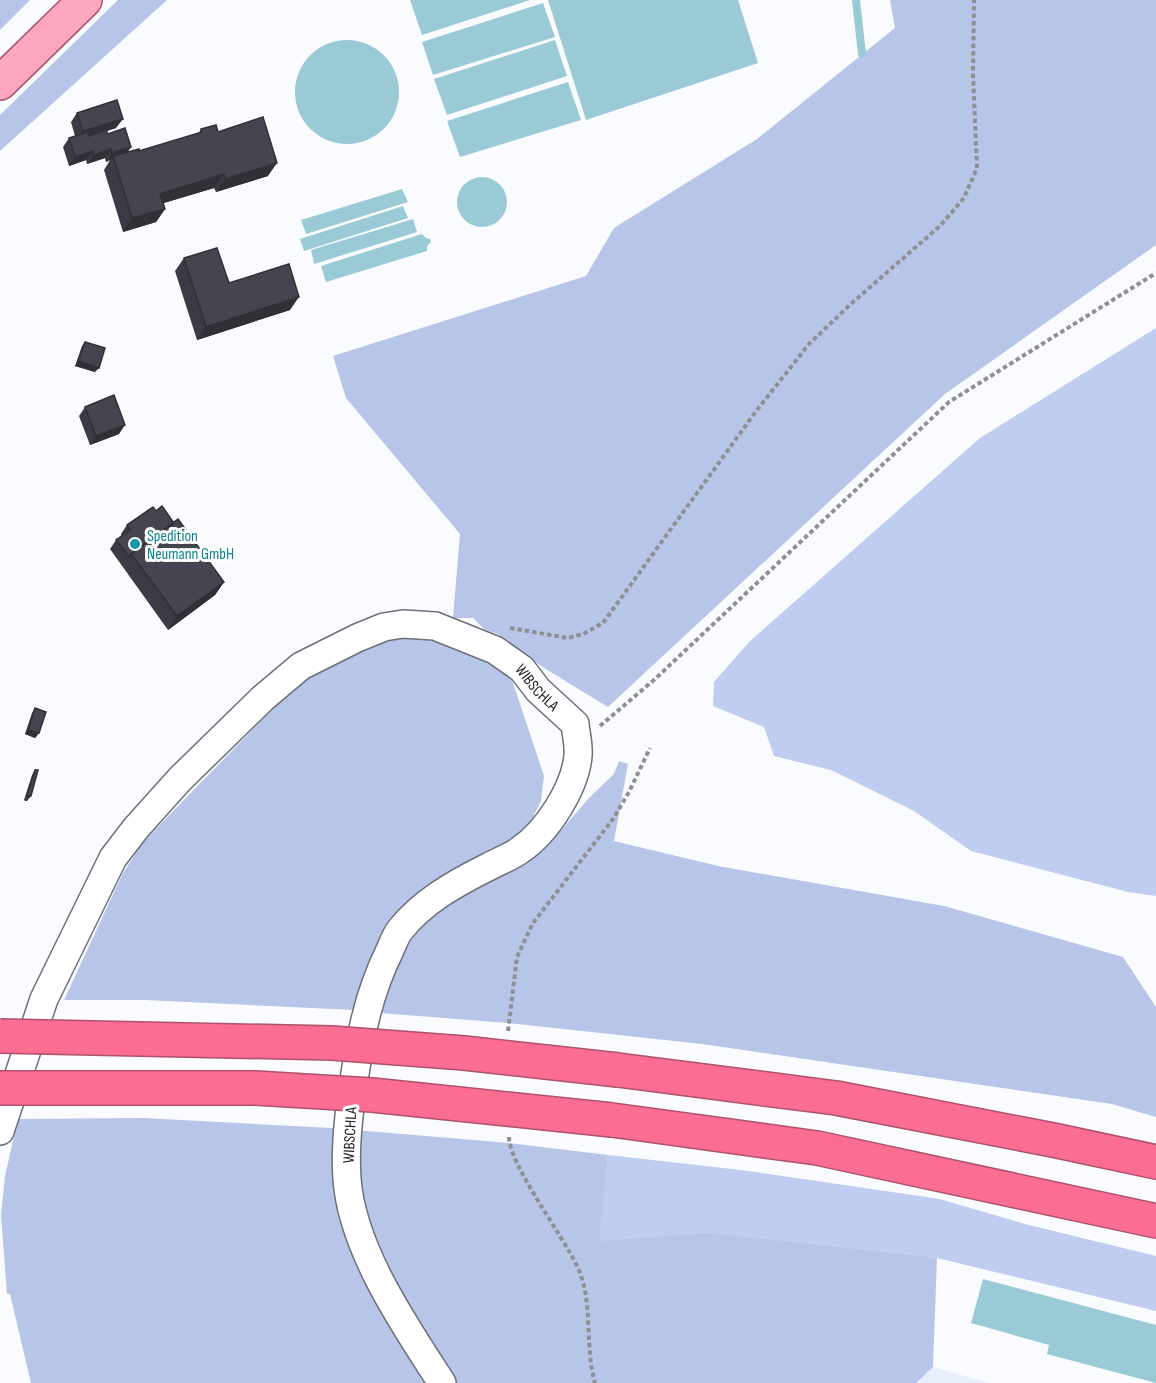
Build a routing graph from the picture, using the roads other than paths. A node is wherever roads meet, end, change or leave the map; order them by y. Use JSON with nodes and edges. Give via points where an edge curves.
{"nodes":[{"id":1,"x":85,"y":0,"type":"edge"},
{"id":2,"x":0,"y":83,"type":"edge"},
{"id":3,"x":0,"y":1036,"type":"edge"},
{"id":4,"x":0,"y":1088,"type":"edge"},
{"id":5,"x":0,"y":1131,"type":"edge"},
{"id":6,"x":1156,"y":1162,"type":"edge"},
{"id":7,"x":1156,"y":1221,"type":"edge"},
{"id":8,"x":442,"y":1383,"type":"edge"}],
"edges":[{"from":1,"to":2,"type":"main road"},
{"from":3,"to":6,"type":"highway","bridge":true,"via":[[332,1043],[464,1053],[836,1098]]},
{"from":4,"to":7,"type":"highway","bridge":true,"via":[[267,1089],[396,1097],[612,1120],[817,1148]]},
{"from":5,"to":8,"type":"street","name":"WIBSCHLA","via":[[44,999],[113,858],[220,738],[301,666],[384,627],[435,626],[495,650],[522,669],[538,690],[575,724],[577,764],[557,809],[540,833],[520,851],[432,899],[400,930],[380,969],[366,1012],[347,1130],[347,1180],[369,1259]]}]}
